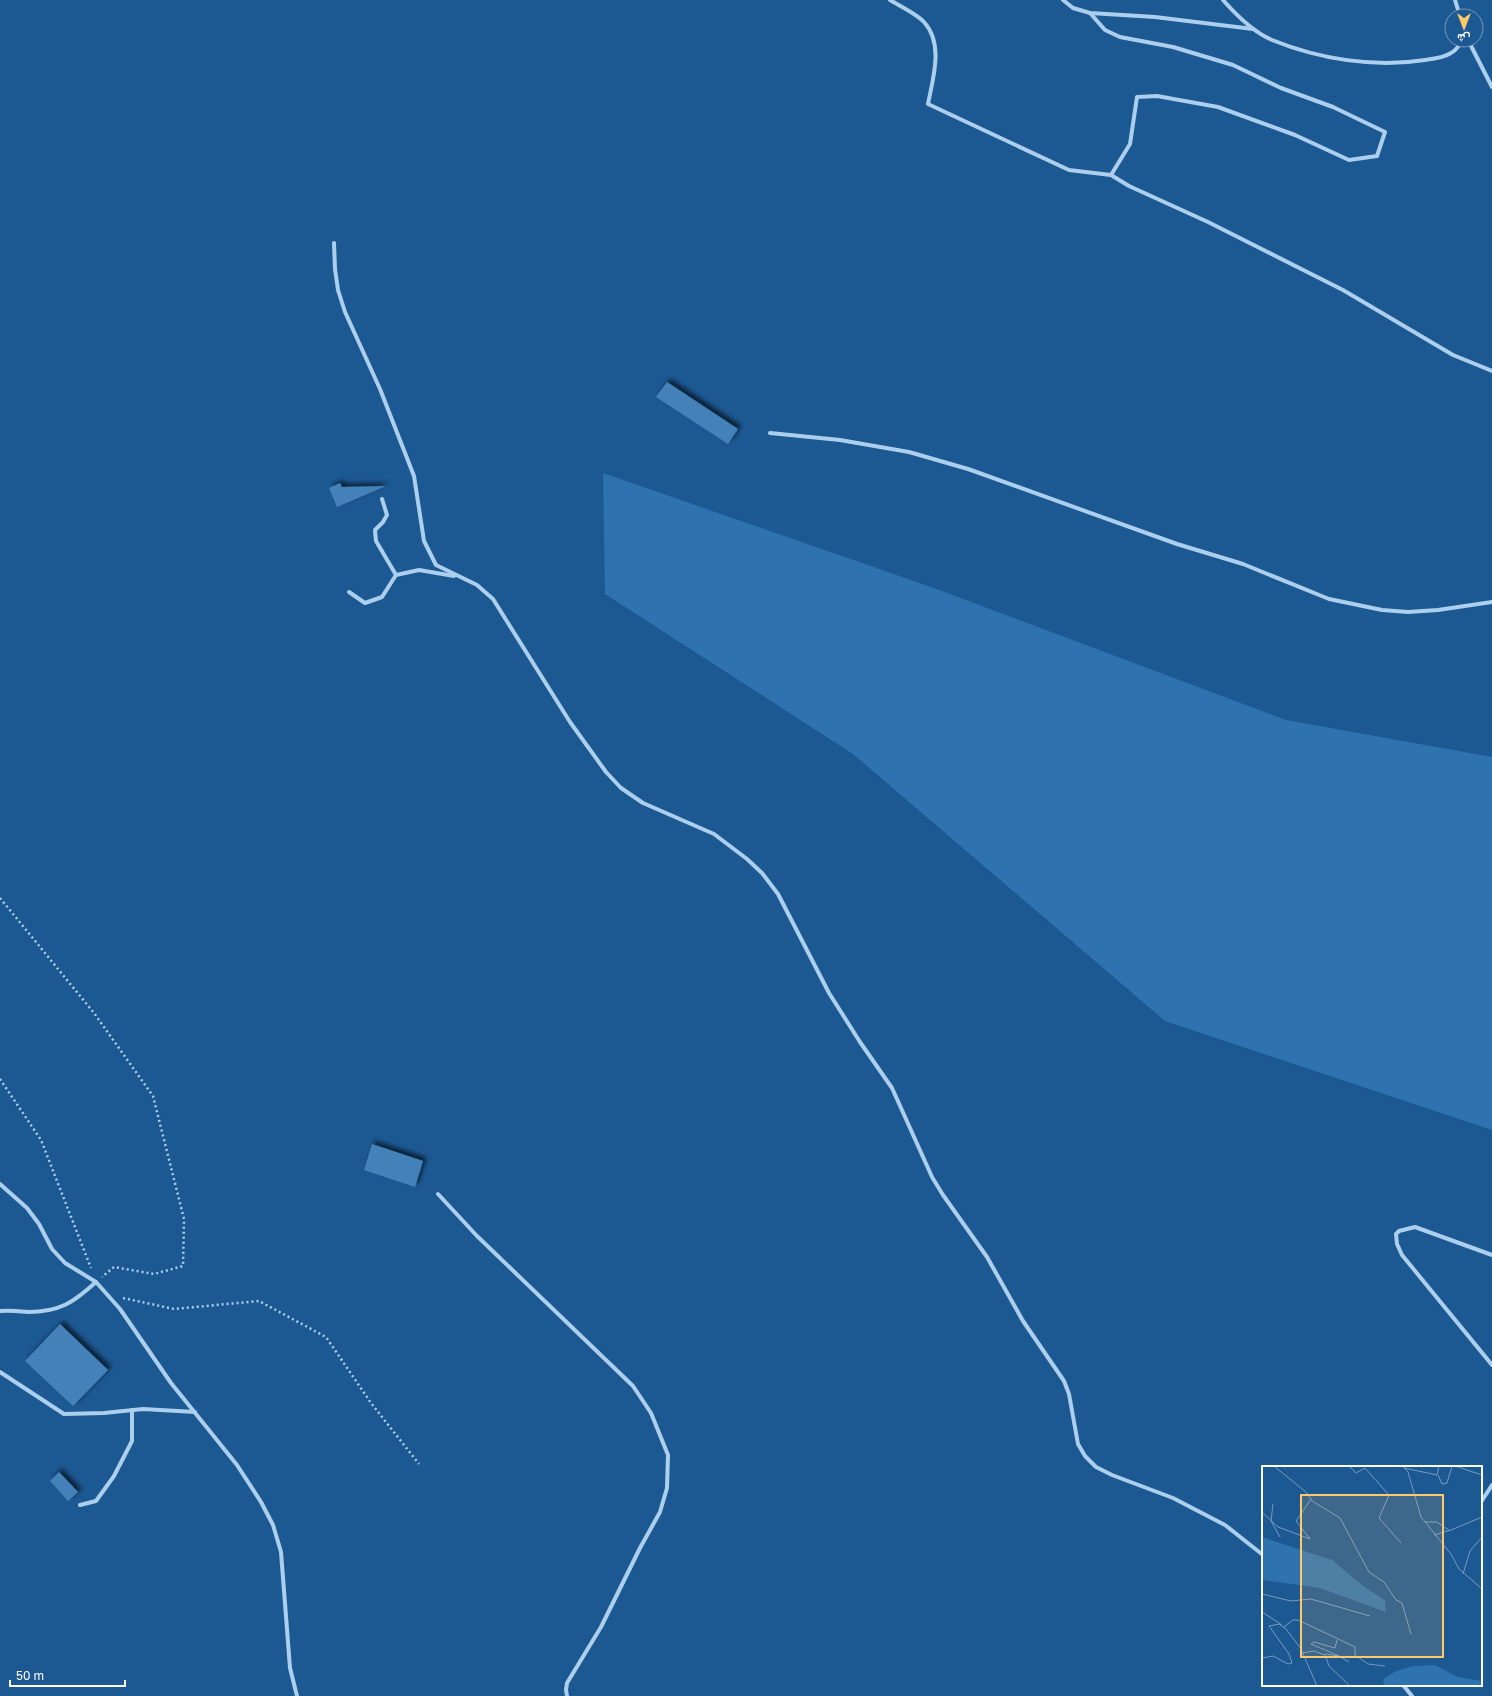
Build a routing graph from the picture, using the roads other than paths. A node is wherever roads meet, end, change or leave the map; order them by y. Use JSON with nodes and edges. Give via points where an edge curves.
{"nodes":[{"id":1,"x":890,"y":0,"type":"edge"},
{"id":2,"x":1063,"y":0,"type":"edge"},
{"id":3,"x":1223,"y":0,"type":"edge"},
{"id":4,"x":1090,"y":13,"type":"junction"},
{"id":5,"x":1255,"y":29,"type":"junction"},
{"id":6,"x":1457,"y":48,"type":"edge"},
{"id":7,"x":1472,"y":48,"type":"edge"},
{"id":8,"x":1492,"y":87,"type":"edge"},
{"id":9,"x":1111,"y":174,"type":"junction"},
{"id":10,"x":334,"y":242,"type":"dead end"},
{"id":11,"x":1492,"y":371,"type":"edge"},
{"id":12,"x":770,"y":433,"type":"dead end"},
{"id":13,"x":382,"y":499,"type":"dead end"},
{"id":14,"x":396,"y":575,"type":"junction"},
{"id":15,"x":458,"y":576,"type":"junction"},
{"id":16,"x":349,"y":592,"type":"dead end"},
{"id":17,"x":1492,"y":602,"type":"edge"},
{"id":18,"x":0,"y":1184,"type":"edge"},
{"id":19,"x":438,"y":1194,"type":"dead end"},
{"id":20,"x":1492,"y":1254,"type":"edge"},
{"id":21,"x":96,"y":1282,"type":"junction"},
{"id":22,"x":0,"y":1311,"type":"edge"},
{"id":23,"x":1492,"y":1365,"type":"edge"},
{"id":24,"x":0,"y":1372,"type":"edge"},
{"id":25,"x":132,"y":1410,"type":"junction"},
{"id":26,"x":195,"y":1412,"type":"junction"},
{"id":27,"x":1492,"y":1485,"type":"edge"},
{"id":28,"x":1482,"y":1500,"type":"edge"},
{"id":29,"x":80,"y":1505,"type":"dead end"},
{"id":30,"x":1262,"y":1554,"type":"edge"},
{"id":31,"x":1403,"y":1686,"type":"edge"},
{"id":32,"x":297,"y":1696,"type":"edge"},
{"id":33,"x":567,"y":1696,"type":"edge"},
{"id":34,"x":1412,"y":1696,"type":"edge"}],
"edges":[{"from":1,"to":9,"type":"street","via":[[924,21],[932,33],[936,60],[928,104],[1069,170]]},
{"from":2,"to":4,"type":"street","via":[[1073,8]]},
{"from":3,"to":5,"type":"street","via":[[1240,20]]},
{"from":4,"to":5,"type":"street","via":[[1155,16]]},
{"from":4,"to":9,"type":"street","via":[[1105,30],[1120,37],[1173,47],[1233,65],[1385,132],[1377,156],[1349,160],[1295,135],[1218,107],[1157,96],[1137,97],[1130,144]]},
{"from":5,"to":6,"type":"street","via":[[1271,40],[1316,54],[1354,61],[1383,63],[1436,59],[1452,53]]},
{"from":7,"to":8,"type":"street"},
{"from":9,"to":11,"type":"street","via":[[1129,186],[1208,222],[1343,290],[1453,355]]},
{"from":10,"to":15,"type":"street","via":[[338,290],[414,476],[424,541],[436,565]]},
{"from":12,"to":17,"type":"street","via":[[840,440],[908,452],[968,469],[1177,544],[1243,564],[1330,599],[1382,610],[1408,612]]},
{"from":13,"to":14,"type":"street","via":[[387,514],[375,530],[376,541]]},
{"from":14,"to":15,"type":"street","via":[[419,570]]},
{"from":14,"to":16,"type":"street","via":[[382,597],[365,603]]},
{"from":15,"to":30,"type":"street","via":[[477,585],[493,599],[570,722],[606,772],[621,788],[643,803],[714,834],[747,859],[778,894],[829,993],[892,1088],[932,1177],[987,1257],[1023,1321],[1064,1381],[1069,1394],[1078,1444],[1085,1456],[1096,1467],[1112,1475],[1173,1498],[1225,1525]]},
{"from":18,"to":21,"type":"street","via":[[27,1208],[52,1248],[65,1263]]},
{"from":19,"to":33,"type":"street","via":[[477,1236],[633,1386],[651,1413],[668,1455],[667,1488],[660,1512],[601,1627],[567,1683]]},
{"from":20,"to":23,"type":"street","via":[[1415,1227],[1396,1234],[1402,1256]]},
{"from":21,"to":22,"type":"street","via":[[71,1303],[29,1312]]},
{"from":21,"to":26,"type":"street","via":[[120,1309]]},
{"from":24,"to":25,"type":"street","via":[[64,1414]]},
{"from":25,"to":26,"type":"street"},
{"from":25,"to":29,"type":"street","via":[[132,1441],[114,1476],[96,1501]]},
{"from":26,"to":32,"type":"street","via":[[237,1465],[268,1516],[278,1539],[284,1572],[290,1668]]},
{"from":27,"to":28,"type":"street"},
{"from":31,"to":34,"type":"street"}]}
